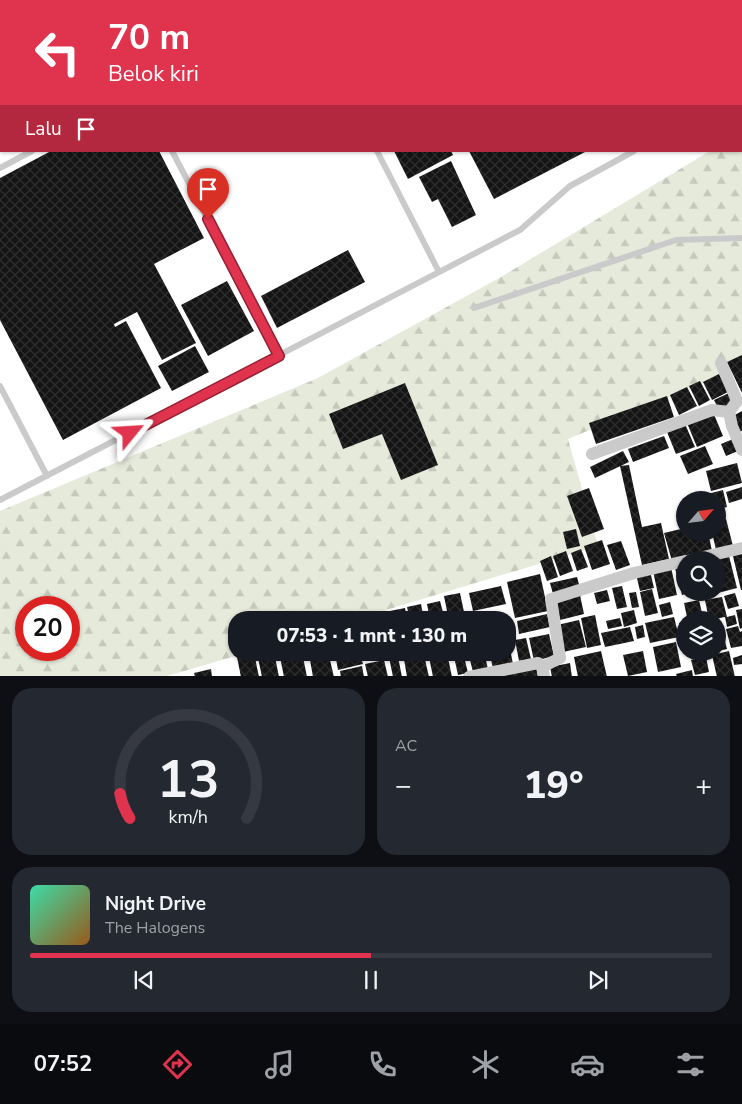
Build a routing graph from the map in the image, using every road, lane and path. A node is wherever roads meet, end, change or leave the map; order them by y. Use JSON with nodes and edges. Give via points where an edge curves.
{"nodes":[{"id":1,"x":30,"y":152,"type":"edge"},
{"id":2,"x":173,"y":152,"type":"edge"},
{"id":3,"x":378,"y":152,"type":"edge"},
{"id":4,"x":632,"y":152,"type":"edge"},
{"id":5,"x":0,"y":168,"type":"edge"},
{"id":6,"x":742,"y":238,"type":"edge"},
{"id":7,"x":439,"y":272,"type":"junction"},
{"id":8,"x":474,"y":308,"type":"dead end"},
{"id":9,"x":279,"y":356,"type":"junction"},
{"id":10,"x":722,"y":364,"type":"dead end"},
{"id":11,"x":0,"y":386,"type":"edge"},
{"id":12,"x":729,"y":412,"type":"junction"},
{"id":13,"x":742,"y":450,"type":"edge"},
{"id":14,"x":592,"y":454,"type":"dead end"},
{"id":15,"x":47,"y":476,"type":"junction"},
{"id":16,"x":0,"y":500,"type":"edge"},
{"id":17,"x":742,"y":548,"type":"edge"},
{"id":18,"x":726,"y":552,"type":"edge"},
{"id":19,"x":676,"y":563,"type":"edge"},
{"id":20,"x":543,"y":672,"type":"edge"},
{"id":21,"x":469,"y":676,"type":"edge"}],
"edges":[{"from":1,"to":5,"type":"lane"},
{"from":2,"to":9,"type":"lane"},
{"from":3,"to":7,"type":"lane"},
{"from":4,"to":7,"type":"lane","via":[[570,186],[520,230]]},
{"from":6,"to":8,"type":"lane","via":[[676,240]]},
{"from":7,"to":9,"type":"lane"},
{"from":9,"to":15,"type":"lane"},
{"from":10,"to":12,"type":"street","via":[[737,400]]},
{"from":11,"to":15,"type":"lane"},
{"from":12,"to":13,"type":"street"},
{"from":12,"to":14,"type":"street","via":[[712,410]]},
{"from":15,"to":16,"type":"lane"},
{"from":17,"to":18,"type":"street"},
{"from":19,"to":20,"type":"street","via":[[551,599],[560,658]]},
{"from":20,"to":21,"type":"street","via":[[538,663]]}]}
